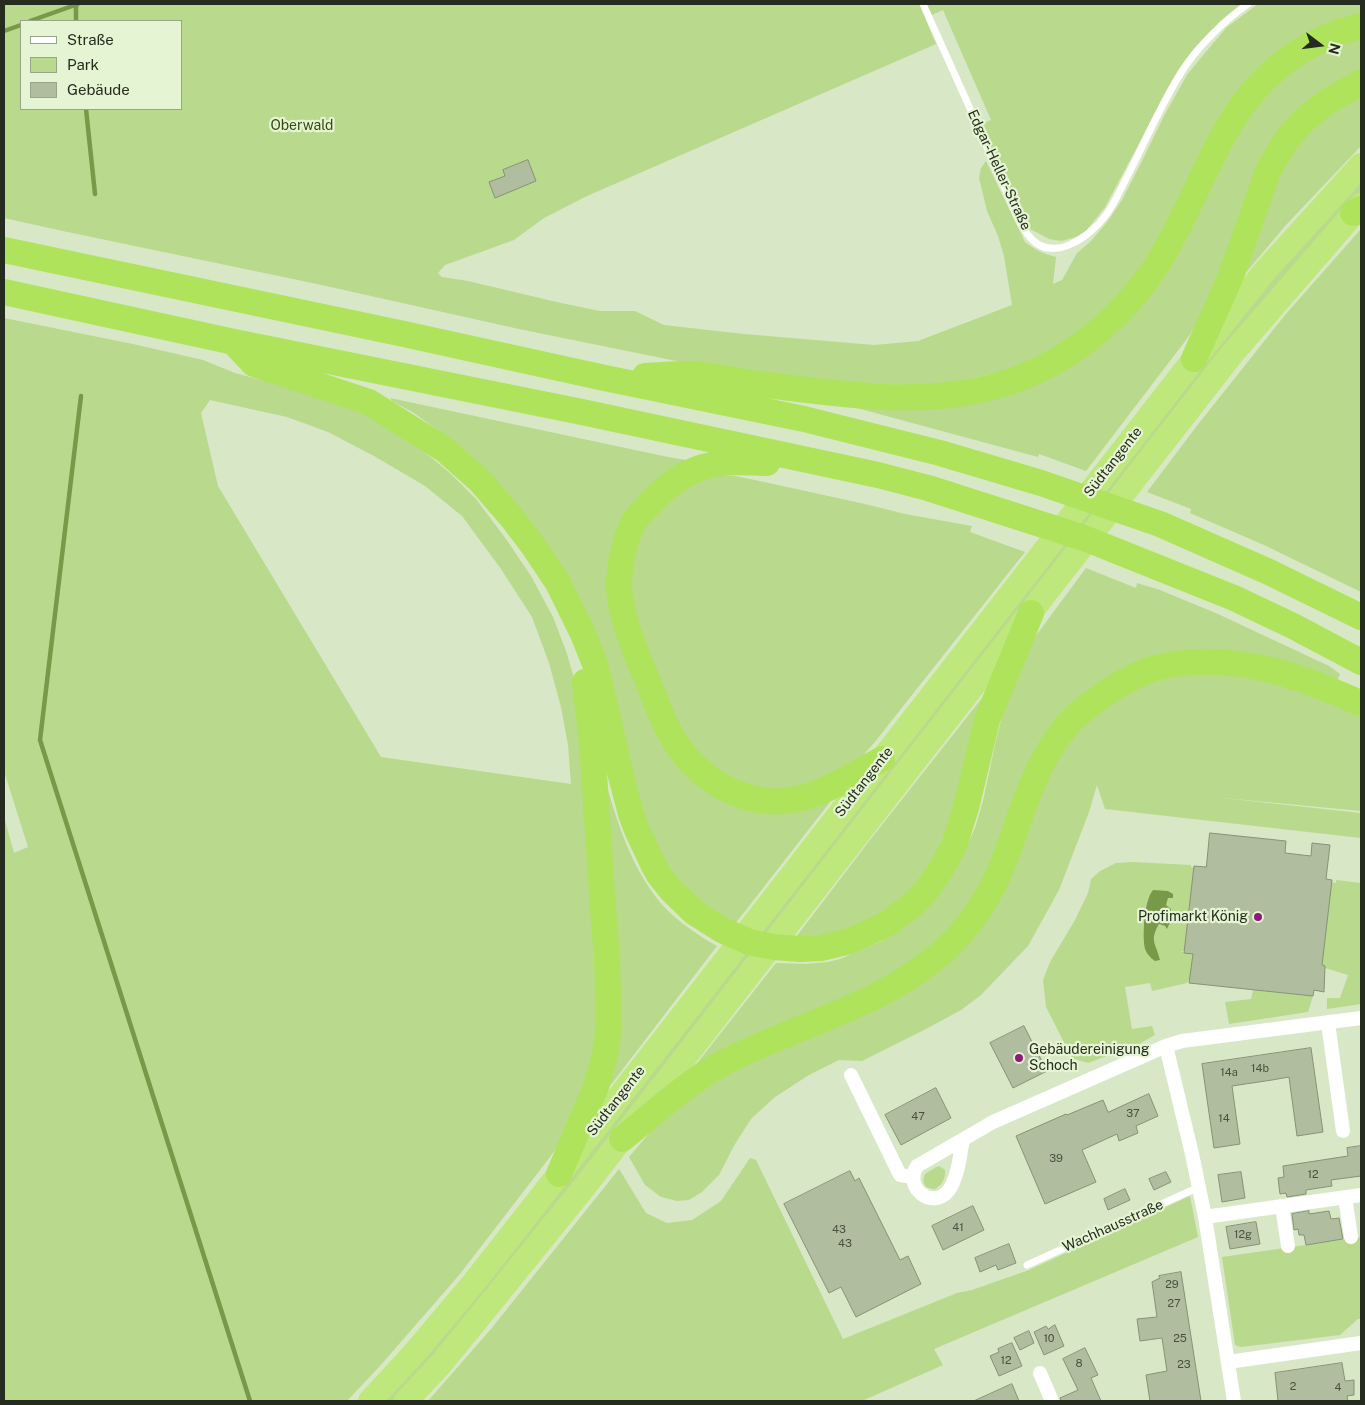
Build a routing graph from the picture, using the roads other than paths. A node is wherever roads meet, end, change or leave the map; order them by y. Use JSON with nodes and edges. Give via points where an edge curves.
{"nodes":[{"id":1,"x":923,"y":4,"type":"edge"},
{"id":2,"x":1248,"y":4,"type":"edge"},
{"id":3,"x":1361,"y":26,"type":"edge"},
{"id":4,"x":1361,"y":82,"type":"edge"},
{"id":5,"x":1361,"y":165,"type":"edge"},
{"id":6,"x":1359,"y":209,"type":"edge"},
{"id":7,"x":4,"y":250,"type":"edge"},
{"id":8,"x":4,"y":292,"type":"edge"},
{"id":9,"x":234,"y":342,"type":"junction"},
{"id":10,"x":1194,"y":359,"type":"junction"},
{"id":11,"x":600,"y":377,"type":"junction"},
{"id":12,"x":826,"y":464,"type":"junction"},
{"id":13,"x":1031,"y":614,"type":"junction"},
{"id":14,"x":573,"y":615,"type":"junction"},
{"id":15,"x":1361,"y":617,"type":"edge"},
{"id":16,"x":1361,"y":662,"type":"edge"},
{"id":17,"x":1361,"y":702,"type":"edge"},
{"id":18,"x":882,"y":759,"type":"junction"},
{"id":19,"x":1361,"y":1018,"type":"edge"},
{"id":20,"x":1328,"y":1023,"type":"junction"},
{"id":21,"x":1166,"y":1046,"type":"junction"},
{"id":22,"x":851,"y":1075,"type":"dead end"},
{"id":23,"x":1344,"y":1131,"type":"dead end"},
{"id":24,"x":622,"y":1139,"type":"junction"},
{"id":25,"x":963,"y":1140,"type":"junction"},
{"id":26,"x":559,"y":1174,"type":"junction"},
{"id":27,"x":913,"y":1177,"type":"junction"},
{"id":28,"x":1198,"y":1187,"type":"junction"},
{"id":29,"x":1361,"y":1195,"type":"edge"},
{"id":30,"x":1345,"y":1197,"type":"junction"},
{"id":31,"x":1282,"y":1206,"type":"junction"},
{"id":32,"x":1205,"y":1217,"type":"junction"},
{"id":33,"x":1351,"y":1237,"type":"dead end"},
{"id":34,"x":1288,"y":1246,"type":"dead end"},
{"id":35,"x":1027,"y":1265,"type":"dead end"},
{"id":36,"x":1361,"y":1343,"type":"edge"},
{"id":37,"x":1228,"y":1362,"type":"junction"},
{"id":38,"x":1040,"y":1373,"type":"dead end"},
{"id":39,"x":370,"y":1401,"type":"edge"},
{"id":40,"x":406,"y":1401,"type":"edge"},
{"id":41,"x":1052,"y":1401,"type":"edge"},
{"id":42,"x":1234,"y":1401,"type":"edge"}],
"edges":[{"from":1,"to":2,"type":"lane","name":"Edgar-Heller-Straße","via":[[1015,212],[1033,240],[1053,248],[1078,241],[1091,233],[1107,214],[1183,70],[1232,15]]},
{"from":3,"to":11,"type":"highway","via":[[1315,42],[1262,81],[1223,134],[1170,243],[1138,291],[1096,334],[1037,371],[976,391],[909,398],[819,392],[692,374]]},
{"from":4,"to":10,"type":"highway","via":[[1328,101],[1286,140],[1268,171],[1231,276]]},
{"from":5,"to":10,"type":"highway","name":"Südtangente","via":[[1264,272]]},
{"from":6,"to":13,"type":"highway","name":"Südtangente","via":[[1232,354]]},
{"from":7,"to":11,"type":"highway"},
{"from":8,"to":9,"type":"highway"},
{"from":9,"to":12,"type":"highway"},
{"from":9,"to":14,"type":"highway","via":[[254,364],[370,402],[445,450],[480,481],[512,518],[558,583]]},
{"from":10,"to":18,"type":"highway","name":"Südtangente"},
{"from":11,"to":15,"type":"highway","via":[[804,418],[1041,483],[1160,524]]},
{"from":12,"to":16,"type":"highway","via":[[928,488],[1084,538],[1242,602]]},
{"from":12,"to":18,"type":"highway","via":[[732,462],[703,467],[675,480],[634,522],[622,554],[619,588],[625,620],[635,651],[680,750],[708,779],[726,789],[766,800],[785,801],[811,796]]},
{"from":13,"to":14,"type":"highway","via":[[986,720],[954,845],[926,891],[885,925],[850,941],[800,949],[762,945],[735,937],[694,913],[659,875],[637,830],[594,664]]},
{"from":13,"to":24,"type":"highway","name":"Südtangente"},
{"from":14,"to":26,"type":"highway","via":[[592,743],[609,1024],[596,1087]]},
{"from":17,"to":24,"type":"highway","via":[[1289,676],[1229,662],[1193,662],[1161,668],[1136,675],[1114,688],[1091,703],[1054,742],[1031,786],[993,886],[959,936],[940,954],[894,986],[852,1008],[719,1065]]},
{"from":18,"to":26,"type":"highway","name":"Südtangente"},
{"from":19,"to":20,"type":"street"},
{"from":20,"to":21,"type":"street"},
{"from":20,"to":23,"type":"street"},
{"from":21,"to":25,"type":"street","via":[[993,1122]]},
{"from":21,"to":28,"type":"street"},
{"from":22,"to":27,"type":"street","via":[[900,1175]]},
{"from":24,"to":40,"type":"highway","name":"Südtangente","via":[[440,1365]]},
{"from":25,"to":27,"type":"street","via":[[917,1166]]},
{"from":25,"to":27,"type":"street","via":[[959,1165],[949,1189],[941,1197],[923,1196],[917,1190]]},
{"from":26,"to":39,"type":"highway","name":"Südtangente","via":[[475,1281]]},
{"from":28,"to":32,"type":"street"},
{"from":28,"to":35,"type":"lane","name":"Wachhausstraße"},
{"from":29,"to":30,"type":"street"},
{"from":30,"to":31,"type":"street"},
{"from":30,"to":33,"type":"street"},
{"from":31,"to":32,"type":"street"},
{"from":31,"to":34,"type":"street"},
{"from":32,"to":37,"type":"street"},
{"from":36,"to":37,"type":"street"},
{"from":37,"to":42,"type":"street"},
{"from":38,"to":41,"type":"street"}]}
